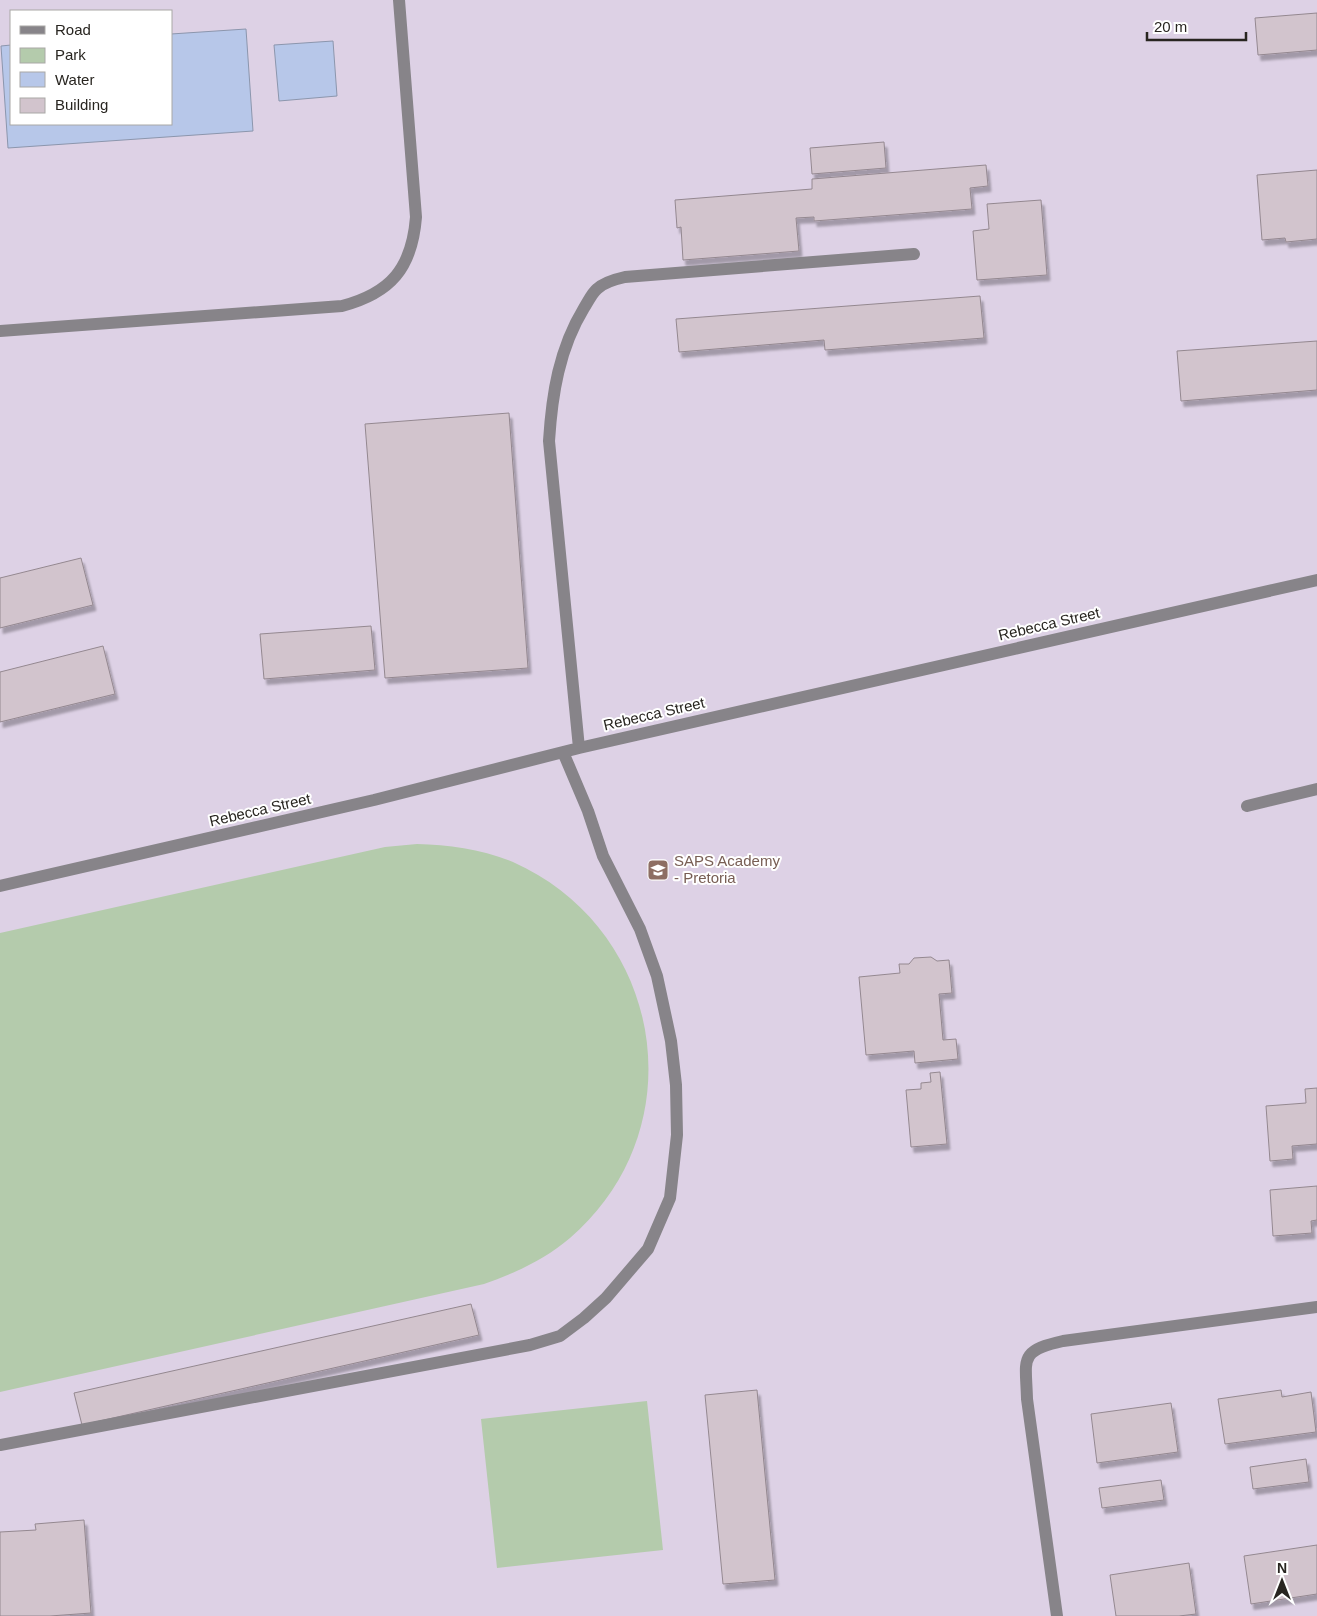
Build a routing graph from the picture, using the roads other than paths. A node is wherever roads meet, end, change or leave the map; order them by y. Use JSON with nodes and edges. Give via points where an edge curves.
{"nodes":[{"id":1,"x":399,"y":0,"type":"edge"},
{"id":2,"x":914,"y":254,"type":"dead end"},
{"id":3,"x":0,"y":331,"type":"edge"},
{"id":4,"x":1317,"y":580,"type":"edge"},
{"id":5,"x":579,"y":748,"type":"junction"},
{"id":6,"x":563,"y":752,"type":"junction"},
{"id":7,"x":1317,"y":790,"type":"edge"},
{"id":8,"x":1247,"y":806,"type":"dead end"},
{"id":9,"x":0,"y":886,"type":"edge"},
{"id":10,"x":1317,"y":1307,"type":"edge"},
{"id":11,"x":0,"y":1445,"type":"edge"},
{"id":12,"x":1057,"y":1616,"type":"edge"}],
"edges":[{"from":1,"to":3,"type":"street","via":[[416,217],[409,254],[388,284],[374,294],[342,306]]},
{"from":2,"to":5,"type":"street","via":[[625,277],[596,289],[578,319],[555,381],[549,441]]},
{"from":4,"to":5,"type":"street","name":"Rebecca Street"},
{"from":5,"to":6,"type":"street","name":"Rebecca Street"},
{"from":6,"to":9,"type":"street","name":"Rebecca Street","via":[[374,800]]},
{"from":6,"to":11,"type":"street","via":[[604,856],[640,928],[657,976],[671,1041],[677,1136],[670,1198],[648,1249],[606,1298],[560,1336],[530,1345]]},
{"from":7,"to":8,"type":"street"},
{"from":10,"to":12,"type":"street","via":[[1063,1341],[1033,1351],[1026,1365],[1028,1399]]}]}
